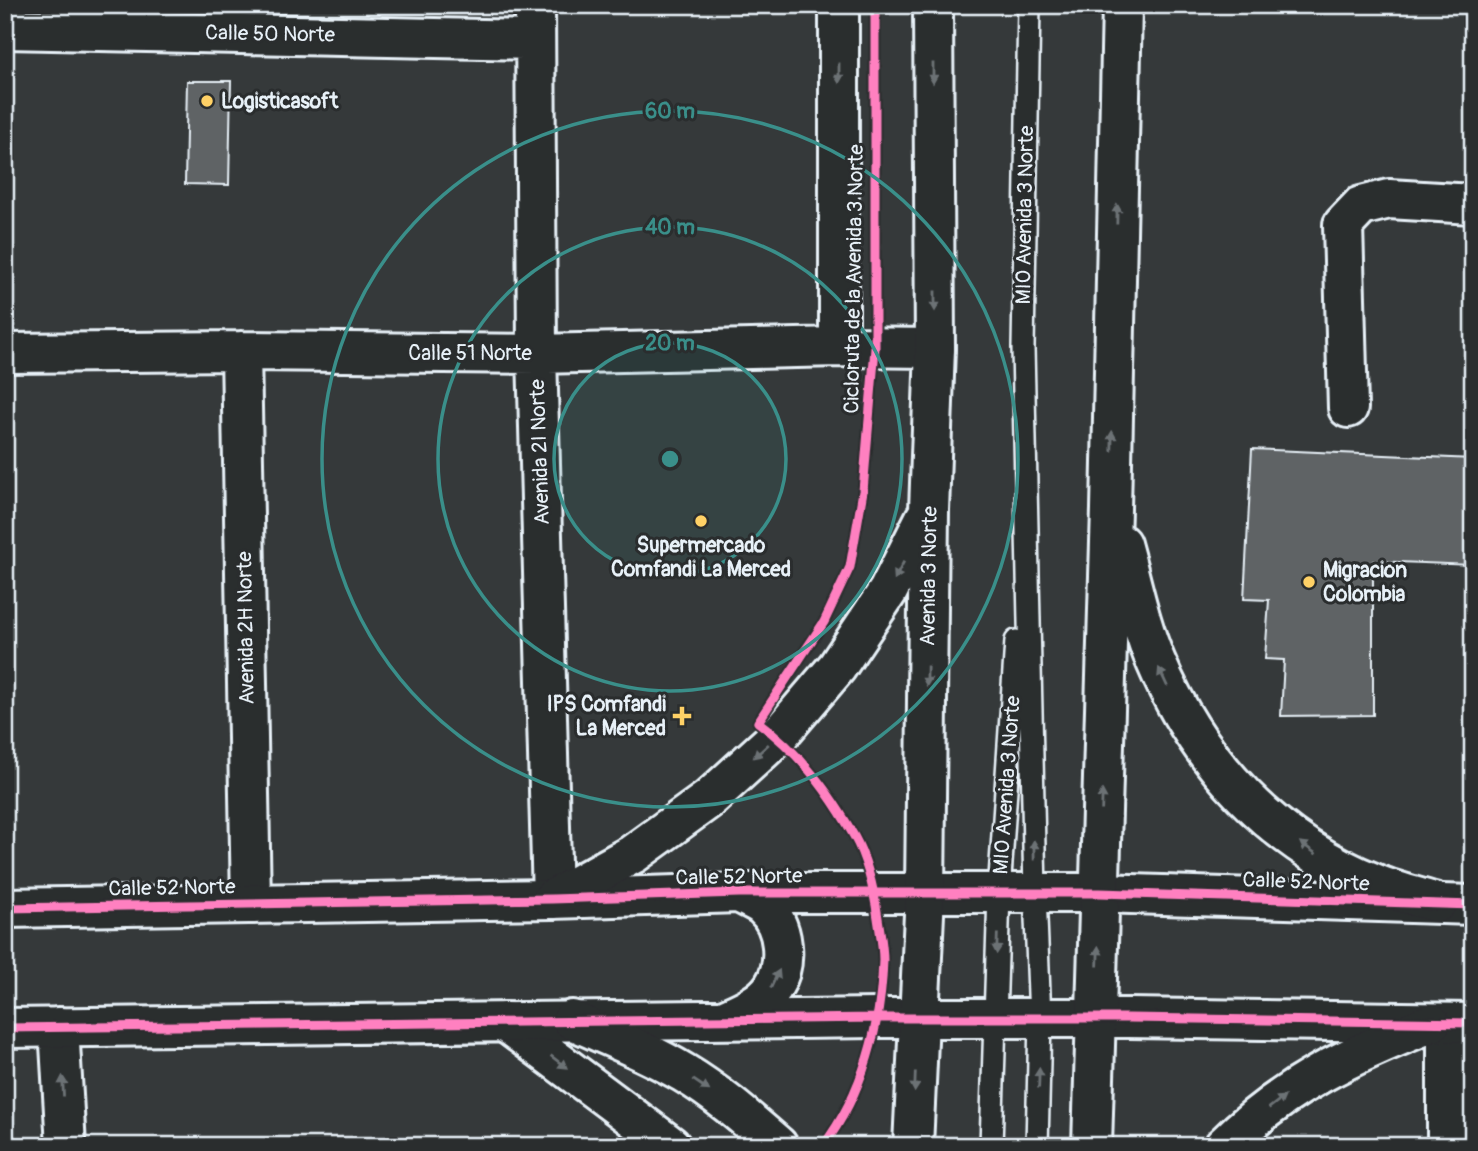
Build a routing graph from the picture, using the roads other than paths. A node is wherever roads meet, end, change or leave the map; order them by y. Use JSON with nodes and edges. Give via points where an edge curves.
{"nodes":[{"id":1,"x":839,"y":5,"type":"edge"},
{"id":2,"x":933,"y":5,"type":"edge"},
{"id":3,"x":1029,"y":5,"type":"edge"},
{"id":4,"x":1122,"y":5,"type":"edge"},
{"id":5,"x":535,"y":23,"type":"edge"},
{"id":6,"x":5,"y":29,"type":"edge"},
{"id":7,"x":1473,"y":204,"type":"edge"},
{"id":8,"x":839,"y":347,"type":"junction"},
{"id":9,"x":936,"y":348,"type":"junction"},
{"id":10,"x":241,"y":351,"type":"junction"},
{"id":11,"x":5,"y":353,"type":"edge"},
{"id":12,"x":537,"y":354,"type":"junction"},
{"id":13,"x":1348,"y":408,"type":"dead end"},
{"id":14,"x":1025,"y":509,"type":"junction"},
{"id":15,"x":1111,"y":509,"type":"junction"},
{"id":16,"x":929,"y":510,"type":"junction"},
{"id":17,"x":739,"y":893,"type":"junction"},
{"id":18,"x":925,"y":893,"type":"junction"},
{"id":19,"x":1017,"y":893,"type":"junction"},
{"id":20,"x":1100,"y":893,"type":"junction"},
{"id":21,"x":552,"y":899,"type":"junction"},
{"id":22,"x":251,"y":904,"type":"junction"},
{"id":23,"x":1455,"y":904,"type":"edge"},
{"id":24,"x":5,"y":908,"type":"edge"},
{"id":25,"x":1096,"y":1018,"type":"junction"},
{"id":26,"x":918,"y":1019,"type":"junction"},
{"id":27,"x":994,"y":1019,"type":"junction"},
{"id":28,"x":1040,"y":1019,"type":"junction"},
{"id":29,"x":572,"y":1020,"type":"junction"},
{"id":30,"x":723,"y":1020,"type":"junction"},
{"id":31,"x":505,"y":1021,"type":"junction"},
{"id":32,"x":1450,"y":1023,"type":"edge"},
{"id":33,"x":59,"y":1027,"type":"junction"},
{"id":34,"x":5,"y":1028,"type":"edge"},
{"id":35,"x":66,"y":1146,"type":"edge"},
{"id":36,"x":671,"y":1146,"type":"edge"},
{"id":37,"x":778,"y":1146,"type":"edge"},
{"id":38,"x":913,"y":1146,"type":"edge"},
{"id":39,"x":991,"y":1146,"type":"edge"},
{"id":40,"x":1037,"y":1146,"type":"edge"},
{"id":41,"x":1092,"y":1146,"type":"edge"},
{"id":42,"x":1224,"y":1146,"type":"edge"},
{"id":43,"x":1447,"y":1146,"type":"edge"}],
"edges":[{"from":1,"to":8,"type":"main road","one_way":true},
{"from":2,"to":9,"type":"main road","name":"Avenida 3 Norte","one_way":true},
{"from":3,"to":14,"type":"lane","name":"MIO Avenida 3 Norte"},
{"from":15,"to":4,"type":"main road","one_way":true},
{"from":5,"to":6,"type":"main road","name":"Calle 50 Norte"},
{"from":5,"to":12,"type":"main road","name":"Avenida 2I Norte"},
{"from":7,"to":13,"type":"main road","via":[[1389,199],[1361,206],[1343,225]]},
{"from":8,"to":9,"type":"main road","name":"Calle 51 Norte"},
{"from":8,"to":12,"type":"main road","name":"Calle 51 Norte"},
{"from":9,"to":16,"type":"main road","name":"Avenida 3 Norte"},
{"from":10,"to":11,"type":"main road","name":"Calle 51 Norte"},
{"from":10,"to":12,"type":"main road","name":"Calle 51 Norte"},
{"from":10,"to":22,"type":"main road","name":"Avenida 2H Norte"},
{"from":12,"to":21,"type":"main road","name":"Avenida 2I Norte"},
{"from":19,"to":14,"type":"lane","name":"MIO Avenida 3 Norte","one_way":true},
{"from":14,"to":19,"type":"lane","name":"MIO Avenida 3 Norte"},
{"from":20,"to":15,"type":"main road","one_way":true},
{"from":23,"to":15,"type":"main road","one_way":true,"via":[[1375,884],[1317,855],[1265,817],[1219,770],[1182,718],[1155,660]]},
{"from":16,"to":18,"type":"main road","name":"Avenida 3 Norte","one_way":true},
{"from":16,"to":21,"type":"main road","one_way":true,"via":[[888,592],[837,667],[778,736],[709,799],[634,854]]},
{"from":17,"to":18,"type":"main road","name":"Calle 52 Norte"},
{"from":17,"to":21,"type":"main road","name":"Calle 52 Norte"},
{"from":30,"to":17,"type":"main road","one_way":true,"via":[[751,1007],[772,988],[783,961],[779,932],[764,907]]},
{"from":18,"to":19,"type":"main road","name":"Calle 52 Norte"},
{"from":18,"to":26,"type":"main road","name":"Avenida 3 Norte"},
{"from":19,"to":20,"type":"main road","name":"Calle 52 Norte"},
{"from":19,"to":27,"type":"lane","name":"MIO Avenida 3 Norte","one_way":true},
{"from":19,"to":28,"type":"lane","name":"MIO Avenida 3 Norte"},
{"from":20,"to":23,"type":"main road","name":"Calle 52 Norte"},
{"from":25,"to":20,"type":"main road","one_way":true},
{"from":21,"to":22,"type":"main road","name":"Calle 52 Norte"},
{"from":22,"to":24,"type":"main road","name":"Calle 52 Norte"},
{"from":25,"to":28,"type":"main road"},
{"from":25,"to":32,"type":"main road"},
{"from":25,"to":41,"type":"main road"},
{"from":26,"to":27,"type":"main road"},
{"from":26,"to":30,"type":"main road"},
{"from":26,"to":38,"type":"main road","name":"Avenida 3 Norte","one_way":true},
{"from":27,"to":28,"type":"main road"},
{"from":27,"to":39,"type":"lane","name":"MIO Avenida 3 Norte"},
{"from":40,"to":28,"type":"lane","name":"MIO Avenida 3 Norte","one_way":true},
{"from":29,"to":30,"type":"main road"},
{"from":29,"to":31,"type":"main road"},
{"from":29,"to":37,"type":"main road","one_way":true,"via":[[684,1073]]},
{"from":31,"to":33,"type":"main road"},
{"from":31,"to":36,"type":"main road","one_way":true},
{"from":42,"to":32,"type":"main road","one_way":true,"via":[[1299,1085],[1363,1050]]},
{"from":32,"to":43,"type":"main road"},
{"from":33,"to":34,"type":"main road"},
{"from":35,"to":33,"type":"main road","one_way":true}]}
